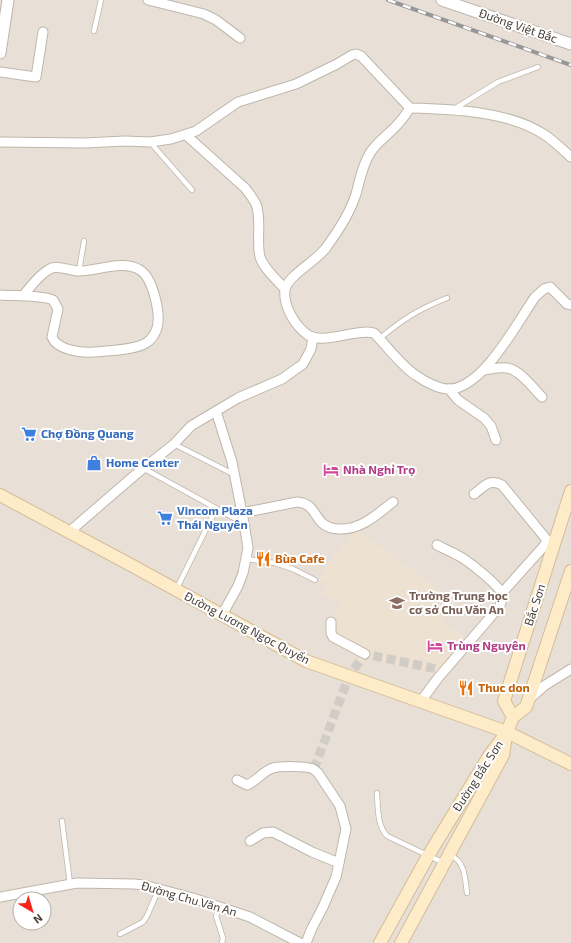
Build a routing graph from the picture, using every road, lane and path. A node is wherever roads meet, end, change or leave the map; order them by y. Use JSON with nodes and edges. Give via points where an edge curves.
{"nodes":[{"id":1,"x":8,"y":0,"type":"edge"},
{"id":2,"x":101,"y":0,"type":"edge"},
{"id":3,"x":148,"y":0,"type":"edge"},
{"id":4,"x":442,"y":0,"type":"edge"},
{"id":5,"x":94,"y":31,"type":"dead end"},
{"id":6,"x":43,"y":32,"type":"dead end"},
{"id":7,"x":240,"y":38,"type":"dead end"},
{"id":8,"x":571,"y":44,"type":"edge"},
{"id":9,"x":0,"y":53,"type":"edge"},
{"id":10,"x":538,"y":67,"type":"dead end"},
{"id":11,"x":0,"y":72,"type":"edge"},
{"id":12,"x":410,"y":108,"type":"junction"},
{"id":13,"x":454,"y":110,"type":"junction"},
{"id":14,"x":186,"y":134,"type":"junction"},
{"id":15,"x":0,"y":142,"type":"edge"},
{"id":16,"x":150,"y":142,"type":"junction"},
{"id":17,"x":571,"y":157,"type":"edge"},
{"id":18,"x":192,"y":190,"type":"dead end"},
{"id":19,"x":84,"y":241,"type":"dead end"},
{"id":20,"x":79,"y":271,"type":"junction"},
{"id":21,"x":285,"y":289,"type":"junction"},
{"id":22,"x":0,"y":294,"type":"edge"},
{"id":23,"x":23,"y":296,"type":"junction"},
{"id":24,"x":447,"y":298,"type":"dead end"},
{"id":25,"x":571,"y":305,"type":"edge"},
{"id":26,"x":313,"y":337,"type":"junction"},
{"id":27,"x":380,"y":339,"type":"junction"},
{"id":28,"x":484,"y":370,"type":"junction"},
{"id":29,"x":449,"y":389,"type":"junction"},
{"id":30,"x":542,"y":397,"type":"dead end"},
{"id":31,"x":216,"y":410,"type":"junction"},
{"id":32,"x":496,"y":440,"type":"dead end"},
{"id":33,"x":174,"y":444,"type":"junction"},
{"id":34,"x":143,"y":468,"type":"junction"},
{"id":35,"x":234,"y":475,"type":"junction"},
{"id":36,"x":571,"y":491,"type":"edge"},
{"id":37,"x":474,"y":494,"type":"dead end"},
{"id":38,"x":0,"y":495,"type":"edge"},
{"id":39,"x":393,"y":502,"type":"dead end"},
{"id":40,"x":216,"y":509,"type":"junction"},
{"id":41,"x":242,"y":513,"type":"junction"},
{"id":42,"x":244,"y":523,"type":"junction"},
{"id":43,"x":69,"y":532,"type":"junction"},
{"id":44,"x":437,"y":545,"type":"dead end"},
{"id":45,"x":246,"y":559,"type":"junction"},
{"id":46,"x":571,"y":571,"type":"edge"},
{"id":47,"x":315,"y":580,"type":"dead end"},
{"id":48,"x":176,"y":590,"type":"junction"},
{"id":49,"x":502,"y":593,"type":"junction"},
{"id":50,"x":222,"y":615,"type":"junction"},
{"id":51,"x":331,"y":622,"type":"dead end"},
{"id":52,"x":366,"y":654,"type":"dead end"},
{"id":53,"x":571,"y":669,"type":"edge"},
{"id":54,"x":529,"y":699,"type":"junction"},
{"id":55,"x":421,"y":701,"type":"junction"},
{"id":56,"x":514,"y":717,"type":"junction"},
{"id":57,"x":506,"y":732,"type":"junction"},
{"id":58,"x":571,"y":764,"type":"edge"},
{"id":59,"x":237,"y":780,"type":"dead end"},
{"id":60,"x":377,"y":793,"type":"dead end"},
{"id":61,"x":62,"y":821,"type":"dead end"},
{"id":62,"x":250,"y":841,"type":"dead end"},
{"id":63,"x":428,"y":856,"type":"junction"},
{"id":64,"x":446,"y":859,"type":"junction"},
{"id":65,"x":339,"y":863,"type":"junction"},
{"id":66,"x":70,"y":884,"type":"junction"},
{"id":67,"x":159,"y":888,"type":"junction"},
{"id":68,"x":468,"y":892,"type":"dead end"},
{"id":69,"x":0,"y":897,"type":"edge"},
{"id":70,"x":220,"y":907,"type":"junction"},
{"id":71,"x":120,"y":934,"type":"dead end"},
{"id":72,"x":222,"y":943,"type":"edge"},
{"id":73,"x":300,"y":943,"type":"edge"},
{"id":74,"x":306,"y":943,"type":"edge"},
{"id":75,"x":380,"y":943,"type":"edge"},
{"id":76,"x":401,"y":943,"type":"edge"}],
"edges":[{"from":1,"to":9,"type":"street"},
{"from":2,"to":5,"type":"lane"},
{"from":3,"to":7,"type":"street","via":[[204,14]]},
{"from":4,"to":8,"type":"street","name":"Đường Việt Bắc"},
{"from":6,"to":11,"type":"street","via":[[36,77]]},
{"from":10,"to":13,"type":"lane","via":[[498,82]]},
{"from":12,"to":13,"type":"street"},
{"from":12,"to":14,"type":"street","via":[[361,56],[356,54],[296,84],[238,102],[196,131]]},
{"from":12,"to":21,"type":"street","via":[[370,153],[364,163],[356,195],[327,246],[319,257],[290,280]]},
{"from":13,"to":17,"type":"street","via":[[511,120],[529,126],[545,135]]},
{"from":14,"to":16,"type":"street"},
{"from":14,"to":21,"type":"street","via":[[245,188],[255,202],[258,210],[261,257],[266,268]]},
{"from":15,"to":16,"type":"street"},
{"from":16,"to":18,"type":"lane"},
{"from":19,"to":20,"type":"lane"},
{"from":20,"to":23,"type":"street","via":[[56,267],[48,269]]},
{"from":20,"to":23,"type":"street","via":[[120,266],[134,267],[144,273],[156,301],[157,330],[152,337],[146,343],[135,347],[81,352],[68,349],[52,337],[58,309],[53,300]]},
{"from":21,"to":26,"type":"street","via":[[286,305],[292,317]]},
{"from":22,"to":23,"type":"street"},
{"from":24,"to":27,"type":"lane","via":[[422,308]]},
{"from":25,"to":28,"type":"street","via":[[550,287],[544,289],[535,297]]},
{"from":26,"to":27,"type":"street","via":[[371,332]]},
{"from":26,"to":31,"type":"street","via":[[307,359],[296,369],[282,379]]},
{"from":27,"to":29,"type":"street","via":[[417,377]]},
{"from":28,"to":29,"type":"street","via":[[470,382]]},
{"from":28,"to":30,"type":"street","via":[[512,370],[523,376]]},
{"from":29,"to":32,"type":"street","via":[[458,400],[484,418],[491,426]]},
{"from":31,"to":33,"type":"street","via":[[191,426]]},
{"from":31,"to":35,"type":"street"},
{"from":33,"to":34,"type":"street"},
{"from":33,"to":35,"type":"lane"},
{"from":34,"to":40,"type":"lane"},
{"from":34,"to":43,"type":"street"},
{"from":35,"to":41,"type":"street"},
{"from":36,"to":56,"type":"main road","name":"Bắc Sơn","via":[[504,702]]},
{"from":37,"to":49,"type":"street","via":[[489,483],[502,485],[547,540]]},
{"from":38,"to":43,"type":"main road","name":"Đường Lương Ngọc Quyến"},
{"from":39,"to":41,"type":"street","via":[[367,522],[346,530],[328,527],[322,523],[304,502]]},
{"from":40,"to":42,"type":"lane"},
{"from":40,"to":48,"type":"lane"},
{"from":41,"to":42,"type":"street"},
{"from":42,"to":45,"type":"street","via":[[248,548]]},
{"from":43,"to":48,"type":"main road","name":"Đường Lương Ngọc Quyến"},
{"from":44,"to":49,"type":"street","via":[[458,555],[489,579]]},
{"from":45,"to":47,"type":"lane","via":[[275,563]]},
{"from":45,"to":50,"type":"street","via":[[238,586]]},
{"from":46,"to":54,"type":"main road","name":"Bắc Sơn"},
{"from":48,"to":50,"type":"main road","name":"Đường Lương Ngọc Quyến"},
{"from":49,"to":55,"type":"street","via":[[500,606]]},
{"from":50,"to":55,"type":"main road","name":"Đường Lương Ngọc Quyến","via":[[306,661]]},
{"from":51,"to":52,"type":"street","via":[[333,637]]},
{"from":53,"to":54,"type":"street"},
{"from":54,"to":56,"type":"main road","name":"Bắc Sơn","via":[[526,707]]},
{"from":55,"to":57,"type":"main road","name":"Đường Lương Ngọc Quyến"},
{"from":56,"to":57,"type":"main road","name":"Bắc Sơn"},
{"from":57,"to":58,"type":"main road","name":"Đường Lương Ngọc Quyến"},
{"from":57,"to":63,"type":"main road","name":"Đường Bắc Sơn"},
{"from":57,"to":64,"type":"main road","name":"Đường Bắc Sơn","via":[[503,755]]},
{"from":59,"to":65,"type":"street","via":[[247,785],[274,768],[314,769],[340,806],[346,829]]},
{"from":60,"to":63,"type":"lane","via":[[382,831],[387,836]]},
{"from":61,"to":66,"type":"lane"},
{"from":62,"to":65,"type":"street","via":[[263,833],[273,832]]},
{"from":63,"to":64,"type":"lane"},
{"from":63,"to":75,"type":"main road","name":"Đường Bắc Sơn"},
{"from":64,"to":68,"type":"lane","via":[[455,857],[459,862]]},
{"from":64,"to":76,"type":"main road","name":"Đường Bắc Sơn"},
{"from":65,"to":74,"type":"street","via":[[336,877]]},
{"from":66,"to":67,"type":"street","name":"Đường Chu Văn An","via":[[134,884]]},
{"from":66,"to":69,"type":"street","name":"Đường Chu Văn An"},
{"from":67,"to":70,"type":"street","name":"Đường Chu Văn An"},
{"from":67,"to":71,"type":"lane","via":[[143,922]]},
{"from":70,"to":72,"type":"lane","via":[[216,916]]},
{"from":70,"to":73,"type":"street","name":"Đường Chu Văn An","via":[[250,917]]}]}
